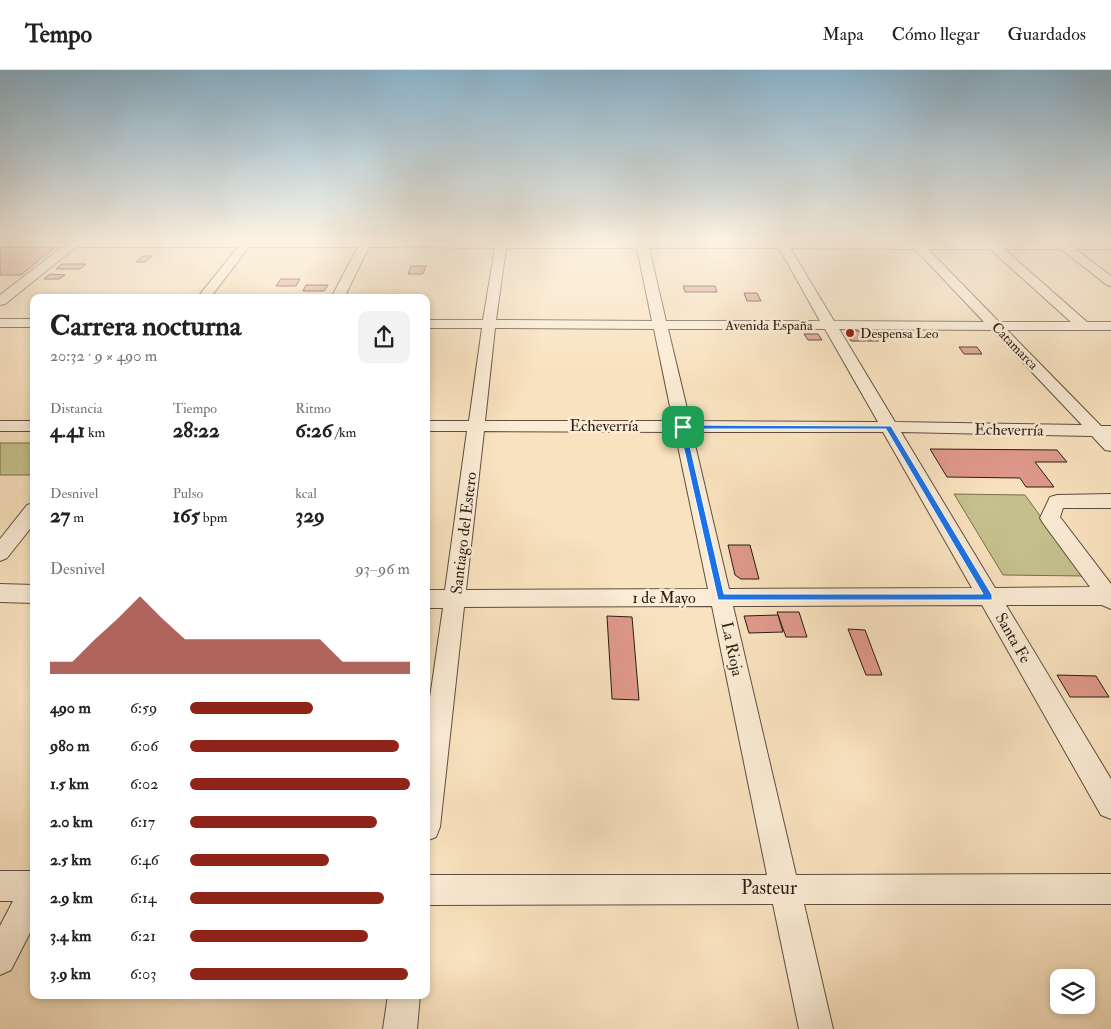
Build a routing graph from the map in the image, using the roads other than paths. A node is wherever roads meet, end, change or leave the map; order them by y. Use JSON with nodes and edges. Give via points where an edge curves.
{"nodes":[{"id":1,"x":22,"y":284,"type":"edge"},
{"id":2,"x":214,"y":284,"type":"edge"},
{"id":3,"x":495,"y":284,"type":"edge"},
{"id":4,"x":651,"y":284,"type":"edge"},
{"id":5,"x":805,"y":284,"type":"edge"},
{"id":6,"x":959,"y":284,"type":"edge"},
{"id":7,"x":1037,"y":284,"type":"edge"},
{"id":8,"x":206,"y":294,"type":"edge"},
{"id":9,"x":0,"y":301,"type":"edge"},
{"id":10,"x":0,"y":323,"type":"edge"},
{"id":11,"x":30,"y":323,"type":"edge"},
{"id":12,"x":430,"y":324,"type":"edge"},
{"id":13,"x":489,"y":324,"type":"junction"},
{"id":14,"x":660,"y":324,"type":"junction"},
{"id":15,"x":829,"y":325,"type":"junction"},
{"id":16,"x":996,"y":325,"type":"junction"},
{"id":17,"x":1084,"y":326,"type":"junction"},
{"id":18,"x":1111,"y":326,"type":"edge"},
{"id":19,"x":0,"y":426,"type":"edge"},
{"id":20,"x":30,"y":426,"type":"edge"},
{"id":21,"x":430,"y":426,"type":"edge"},
{"id":22,"x":477,"y":426,"type":"junction"},
{"id":23,"x":683,"y":427,"type":"junction"},
{"id":24,"x":888,"y":427,"type":"junction"},
{"id":25,"x":1104,"y":431,"type":"edge"},
{"id":26,"x":1111,"y":446,"type":"edge"},
{"id":27,"x":1111,"y":501,"type":"edge"},
{"id":28,"x":30,"y":515,"type":"edge"},
{"id":29,"x":0,"y":553,"type":"edge"},
{"id":30,"x":0,"y":593,"type":"edge"},
{"id":31,"x":30,"y":594,"type":"edge"},
{"id":32,"x":1110,"y":597,"type":"edge"},
{"id":33,"x":721,"y":598,"type":"junction"},
{"id":34,"x":989,"y":598,"type":"junction"},
{"id":35,"x":430,"y":599,"type":"edge"},
{"id":36,"x":456,"y":599,"type":"junction"},
{"id":37,"x":430,"y":797,"type":"edge"},
{"id":38,"x":1111,"y":805,"type":"edge"},
{"id":39,"x":0,"y":886,"type":"edge"},
{"id":40,"x":30,"y":886,"type":"edge"},
{"id":41,"x":785,"y":888,"type":"junction"},
{"id":42,"x":1111,"y":889,"type":"edge"},
{"id":43,"x":430,"y":890,"type":"edge"},
{"id":44,"x":30,"y":900,"type":"edge"},
{"id":45,"x":0,"y":959,"type":"edge"},
{"id":46,"x":404,"y":999,"type":"edge"},
{"id":47,"x":400,"y":1029,"type":"edge"},
{"id":48,"x":816,"y":1029,"type":"edge"}],
"edges":[{"from":1,"to":9,"type":"street"},
{"from":2,"to":8,"type":"street"},
{"from":3,"to":13,"type":"street","name":"Santiago del Estero"},
{"from":4,"to":14,"type":"street","name":"La Rioja"},
{"from":5,"to":15,"type":"street","name":"Santa Fe"},
{"from":6,"to":16,"type":"street","name":"Catamarca"},
{"from":7,"to":17,"type":"street"},
{"from":10,"to":11,"type":"street"},
{"from":12,"to":13,"type":"street","name":"Avenida España"},
{"from":13,"to":14,"type":"street","name":"Avenida España"},
{"from":13,"to":22,"type":"street","name":"Santiago del Estero"},
{"from":14,"to":15,"type":"street","name":"Avenida España"},
{"from":14,"to":23,"type":"street","name":"La Rioja"},
{"from":15,"to":16,"type":"street","name":"Avenida España"},
{"from":15,"to":24,"type":"street","name":"Santa Fe"},
{"from":16,"to":17,"type":"street","name":"Avenida España"},
{"from":16,"to":25,"type":"street","name":"Catamarca"},
{"from":17,"to":18,"type":"street","name":"Avenida España"},
{"from":19,"to":20,"type":"street"},
{"from":21,"to":22,"type":"street","name":"Echeverría"},
{"from":22,"to":23,"type":"street","name":"Echeverría"},
{"from":22,"to":36,"type":"street","name":"Santiago del Estero"},
{"from":23,"to":24,"type":"street","name":"Echeverría"},
{"from":23,"to":33,"type":"street","name":"La Rioja"},
{"from":24,"to":25,"type":"street","name":"Echeverría"},
{"from":24,"to":34,"type":"street","name":"Santa Fe"},
{"from":25,"to":26,"type":"street","name":"Catamarca"},
{"from":27,"to":32,"type":"street","via":[[1057,502],[1050,518]]},
{"from":28,"to":29,"type":"street"},
{"from":30,"to":31,"type":"street"},
{"from":32,"to":34,"type":"street","name":"1 de Mayo"},
{"from":33,"to":34,"type":"street","name":"1 de Mayo"},
{"from":33,"to":36,"type":"street","name":"1 de Mayo"},
{"from":33,"to":41,"type":"street","name":"La Rioja"},
{"from":34,"to":38,"type":"street","name":"Santa Fe"},
{"from":35,"to":36,"type":"street","name":"1 de Mayo"},
{"from":36,"to":37,"type":"street","name":"Santiago del Estero"},
{"from":39,"to":40,"type":"street"},
{"from":41,"to":42,"type":"street","name":"Pasteur"},
{"from":41,"to":43,"type":"street","name":"Pasteur"},
{"from":41,"to":48,"type":"street","name":"La Rioja"},
{"from":44,"to":45,"type":"street"},
{"from":46,"to":47,"type":"street"}]}
